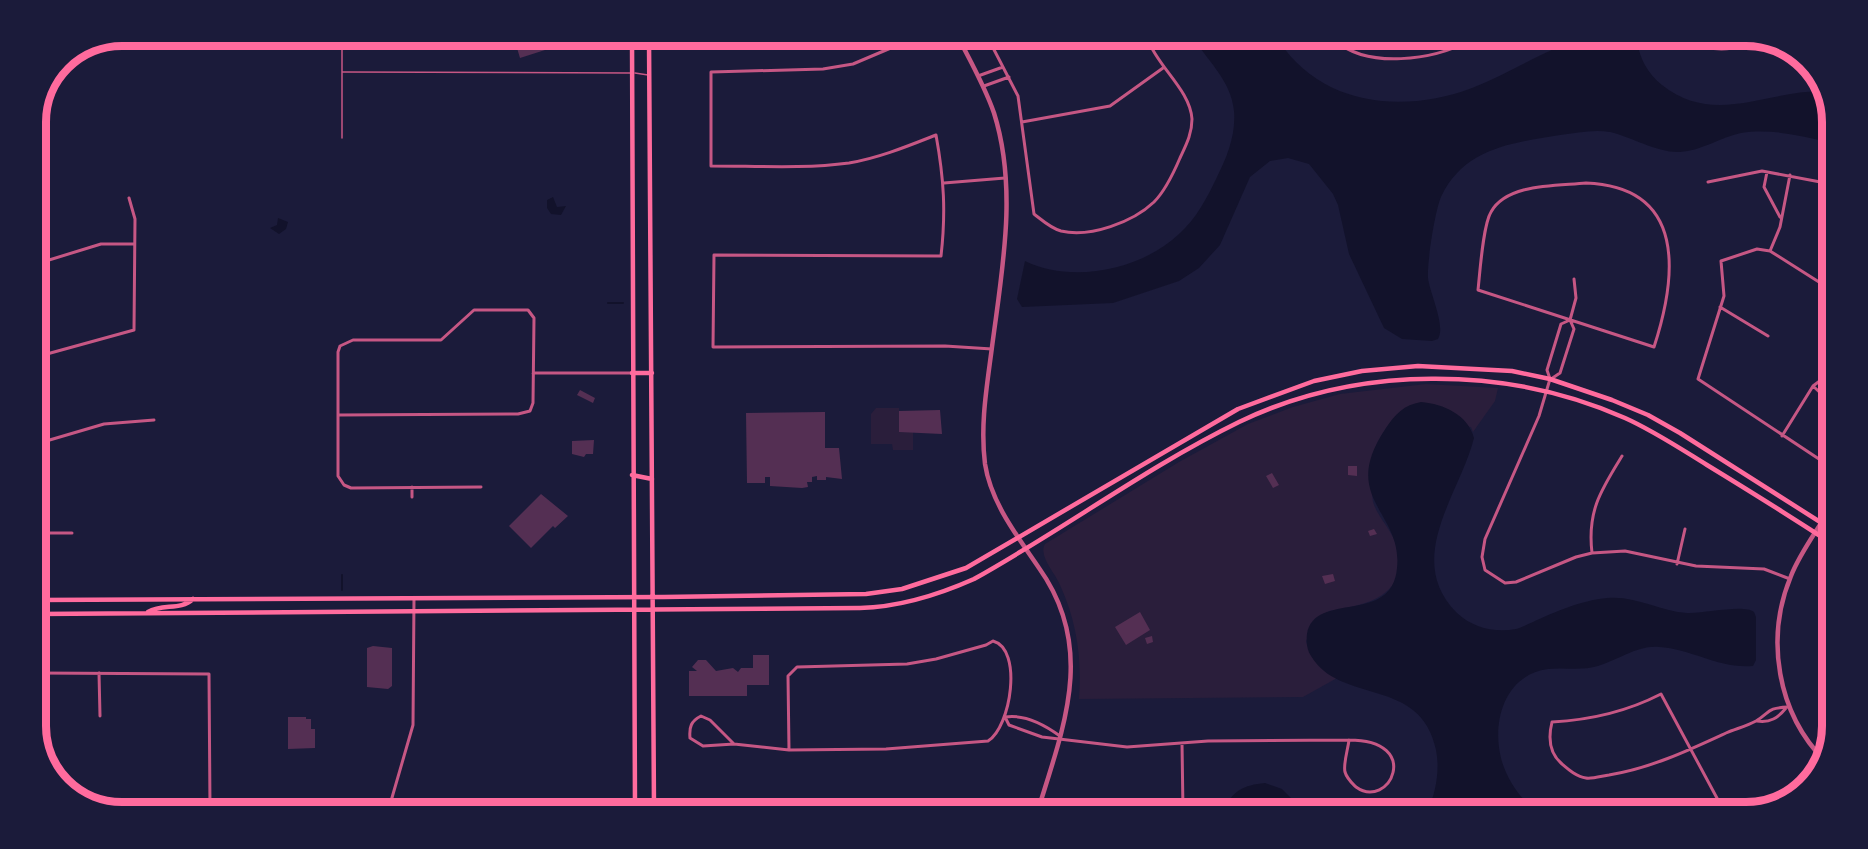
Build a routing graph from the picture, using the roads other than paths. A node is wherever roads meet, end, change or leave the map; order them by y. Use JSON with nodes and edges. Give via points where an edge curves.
{"nodes":[{"id":1,"x":342,"y":46,"type":"edge"},
{"id":2,"x":632,"y":46,"type":"edge"},
{"id":3,"x":649,"y":46,"type":"edge"},
{"id":4,"x":895,"y":46,"type":"edge"},
{"id":5,"x":963,"y":46,"type":"edge"},
{"id":6,"x":992,"y":46,"type":"edge"},
{"id":7,"x":1151,"y":46,"type":"edge"},
{"id":8,"x":1344,"y":46,"type":"edge"},
{"id":9,"x":1454,"y":46,"type":"edge"},
{"id":10,"x":1702,"y":46,"type":"edge"},
{"id":11,"x":1742,"y":46,"type":"edge"},
{"id":12,"x":1003,"y":67,"type":"junction"},
{"id":13,"x":1163,"y":68,"type":"junction"},
{"id":14,"x":343,"y":72,"type":"junction"},
{"id":15,"x":633,"y":73,"type":"junction"},
{"id":16,"x":650,"y":75,"type":"junction"},
{"id":17,"x":978,"y":76,"type":"junction"},
{"id":18,"x":1009,"y":77,"type":"junction"},
{"id":19,"x":984,"y":87,"type":"junction"},
{"id":20,"x":1022,"y":122,"type":"junction"},
{"id":21,"x":342,"y":138,"type":"dead end"},
{"id":22,"x":1767,"y":172,"type":"junction"},
{"id":23,"x":1790,"y":175,"type":"junction"},
{"id":24,"x":1006,"y":178,"type":"junction"},
{"id":25,"x":1708,"y":182,"type":"dead end"},
{"id":26,"x":1821,"y":182,"type":"edge"},
{"id":27,"x":944,"y":183,"type":"junction"},
{"id":28,"x":129,"y":198,"type":"dead end"},
{"id":29,"x":1781,"y":219,"type":"junction"},
{"id":30,"x":135,"y":243,"type":"junction"},
{"id":31,"x":1770,"y":251,"type":"junction"},
{"id":32,"x":47,"y":257,"type":"edge"},
{"id":33,"x":48,"y":261,"type":"joint"},
{"id":34,"x":1574,"y":279,"type":"dead end"},
{"id":35,"x":1821,"y":283,"type":"edge"},
{"id":36,"x":1720,"y":307,"type":"junction"},
{"id":37,"x":1570,"y":320,"type":"junction"},
{"id":38,"x":1768,"y":336,"type":"dead end"},
{"id":39,"x":992,"y":349,"type":"junction"},
{"id":40,"x":47,"y":354,"type":"edge"},
{"id":41,"x":533,"y":373,"type":"junction"},
{"id":42,"x":632,"y":373,"type":"junction"},
{"id":43,"x":651,"y":373,"type":"junction"},
{"id":44,"x":1550,"y":379,"type":"junction"},
{"id":45,"x":1821,"y":380,"type":"edge"},
{"id":46,"x":1813,"y":386,"type":"junction"},
{"id":47,"x":1546,"y":392,"type":"junction"},
{"id":48,"x":1821,"y":394,"type":"edge"},
{"id":49,"x":339,"y":415,"type":"junction"},
{"id":50,"x":154,"y":420,"type":"dead end"},
{"id":51,"x":1781,"y":436,"type":"junction"},
{"id":52,"x":47,"y":441,"type":"edge"},
{"id":53,"x":1622,"y":456,"type":"dead end"},
{"id":54,"x":1822,"y":461,"type":"edge"},
{"id":55,"x":632,"y":475,"type":"junction"},
{"id":56,"x":652,"y":479,"type":"junction"},
{"id":57,"x":481,"y":487,"type":"dead end"},
{"id":58,"x":412,"y":488,"type":"junction"},
{"id":59,"x":412,"y":497,"type":"dead end"},
{"id":60,"x":1821,"y":523,"type":"joint"},
{"id":61,"x":1685,"y":529,"type":"dead end"},
{"id":62,"x":47,"y":532,"type":"edge"},
{"id":63,"x":72,"y":532,"type":"dead end"},
{"id":64,"x":1815,"y":533,"type":"junction"},
{"id":65,"x":1822,"y":537,"type":"edge"},
{"id":66,"x":1019,"y":539,"type":"junction"},
{"id":67,"x":1025,"y":549,"type":"junction"},
{"id":68,"x":1592,"y":553,"type":"junction"},
{"id":69,"x":1677,"y":564,"type":"junction"},
{"id":70,"x":1790,"y":579,"type":"junction"},
{"id":71,"x":859,"y":594,"type":"junction"},
{"id":72,"x":633,"y":597,"type":"junction"},
{"id":73,"x":653,"y":597,"type":"junction"},
{"id":74,"x":414,"y":598,"type":"junction"},
{"id":75,"x":194,"y":599,"type":"junction"},
{"id":76,"x":47,"y":600,"type":"edge"},
{"id":77,"x":860,"y":608,"type":"junction"},
{"id":78,"x":633,"y":610,"type":"junction"},
{"id":79,"x":653,"y":610,"type":"junction"},
{"id":80,"x":414,"y":611,"type":"junction"},
{"id":81,"x":146,"y":613,"type":"junction"},
{"id":82,"x":47,"y":614,"type":"edge"},
{"id":83,"x":47,"y":673,"type":"edge"},
{"id":84,"x":99,"y":673,"type":"junction"},
{"id":85,"x":1788,"y":707,"type":"junction"},
{"id":86,"x":100,"y":716,"type":"dead end"},
{"id":87,"x":1005,"y":717,"type":"junction"},
{"id":88,"x":1757,"y":721,"type":"junction"},
{"id":89,"x":1061,"y":738,"type":"junction"},
{"id":90,"x":1349,"y":740,"type":"junction"},
{"id":91,"x":1182,"y":743,"type":"junction"},
{"id":92,"x":734,"y":744,"type":"junction"},
{"id":93,"x":789,"y":750,"type":"junction"},
{"id":94,"x":1689,"y":750,"type":"junction"},
{"id":95,"x":1817,"y":751,"type":"edge"},
{"id":96,"x":210,"y":802,"type":"edge"},
{"id":97,"x":390,"y":802,"type":"edge"},
{"id":98,"x":635,"y":802,"type":"edge"},
{"id":99,"x":654,"y":802,"type":"edge"},
{"id":100,"x":1041,"y":802,"type":"edge"},
{"id":101,"x":1183,"y":802,"type":"edge"},
{"id":102,"x":1719,"y":802,"type":"edge"}],
"edges":[{"from":1,"to":14,"type":"lane"},
{"from":2,"to":15,"type":"main road"},
{"from":3,"to":16,"type":"main road"},
{"from":4,"to":27,"type":"street","via":[[853,64],[824,69],[711,72],[711,166],[850,163],[936,135]]},
{"from":5,"to":17,"type":"street"},
{"from":6,"to":12,"type":"street"},
{"from":7,"to":13,"type":"street"},
{"from":8,"to":9,"type":"street","via":[[1373,59],[1433,53]]},
{"from":10,"to":11,"type":"street"},
{"from":12,"to":17,"type":"street"},
{"from":12,"to":18,"type":"street"},
{"from":13,"to":20,"type":"street","via":[[1110,106]]},
{"from":13,"to":20,"type":"street","via":[[1187,101],[1191,133],[1155,201],[1137,215],[1107,228],[1061,231],[1034,214]]},
{"from":14,"to":15,"type":"lane"},
{"from":14,"to":21,"type":"lane"},
{"from":15,"to":16,"type":"lane"},
{"from":15,"to":42,"type":"main road"},
{"from":16,"to":43,"type":"main road"},
{"from":17,"to":19,"type":"street"},
{"from":18,"to":19,"type":"street"},
{"from":18,"to":20,"type":"street"},
{"from":19,"to":24,"type":"street","via":[[1001,142]]},
{"from":22,"to":23,"type":"street"},
{"from":22,"to":25,"type":"street"},
{"from":22,"to":29,"type":"street","via":[[1764,187]]},
{"from":23,"to":26,"type":"street"},
{"from":23,"to":29,"type":"street"},
{"from":24,"to":27,"type":"street"},
{"from":24,"to":39,"type":"street","via":[[1006,232]]},
{"from":27,"to":39,"type":"street","via":[[941,256],[714,255],[713,347]]},
{"from":28,"to":30,"type":"street","via":[[135,219]]},
{"from":29,"to":31,"type":"street"},
{"from":30,"to":33,"type":"street","via":[[101,243]]},
{"from":30,"to":40,"type":"street","via":[[134,330]]},
{"from":31,"to":35,"type":"street"},
{"from":31,"to":36,"type":"street","via":[[1757,249],[1721,261],[1724,296]]},
{"from":32,"to":33,"type":"street"},
{"from":34,"to":37,"type":"street","via":[[1576,298]]},
{"from":36,"to":38,"type":"street"},
{"from":36,"to":51,"type":"street","via":[[1698,379]]},
{"from":37,"to":37,"type":"street","via":[[1478,290],[1489,214],[1511,194],[1586,183],[1612,184],[1636,195],[1653,212],[1666,235],[1671,259],[1668,298],[1654,347]]},
{"from":37,"to":44,"type":"street","via":[[1561,324],[1548,370]]},
{"from":37,"to":44,"type":"street","via":[[1574,329],[1560,373]]},
{"from":39,"to":66,"type":"street","via":[[984,410],[986,466],[992,489]]},
{"from":41,"to":42,"type":"street"},
{"from":41,"to":49,"type":"street","via":[[533,403],[530,411],[518,414]]},
{"from":41,"to":49,"type":"street","via":[[533,314],[523,309],[479,309],[469,312],[441,340],[353,340],[340,346]]},
{"from":42,"to":43,"type":"main road"},
{"from":42,"to":55,"type":"main road"},
{"from":43,"to":56,"type":"main road"},
{"from":44,"to":47,"type":"street"},
{"from":44,"to":60,"type":"main road","via":[[1648,415]]},
{"from":44,"to":66,"type":"main road","via":[[1512,371],[1437,365],[1362,371],[1314,381],[1223,417]]},
{"from":45,"to":46,"type":"street"},
{"from":46,"to":48,"type":"street"},
{"from":46,"to":51,"type":"street"},
{"from":47,"to":64,"type":"main road","via":[[1644,428]]},
{"from":47,"to":67,"type":"main road","via":[[1474,380],[1417,379],[1303,398],[1223,431]]},
{"from":47,"to":68,"type":"street","via":[[1539,417],[1485,539],[1485,570],[1505,583],[1516,582]]},
{"from":49,"to":58,"type":"street","via":[[338,476],[344,485]]},
{"from":50,"to":52,"type":"street","via":[[104,424]]},
{"from":51,"to":54,"type":"street"},
{"from":53,"to":68,"type":"street","via":[[1593,510],[1589,531]]},
{"from":55,"to":56,"type":"main road"},
{"from":55,"to":72,"type":"main road"},
{"from":56,"to":73,"type":"main road"},
{"from":57,"to":58,"type":"street"},
{"from":58,"to":59,"type":"street"},
{"from":60,"to":64,"type":"street"},
{"from":61,"to":69,"type":"street"},
{"from":62,"to":63,"type":"street"},
{"from":64,"to":65,"type":"main road"},
{"from":64,"to":70,"type":"street"},
{"from":66,"to":67,"type":"street"},
{"from":66,"to":71,"type":"main road","via":[[943,578],[903,589]]},
{"from":67,"to":77,"type":"main road","via":[[949,590],[895,604]]},
{"from":67,"to":89,"type":"street","via":[[1056,596],[1070,643],[1072,687]]},
{"from":68,"to":69,"type":"street","via":[[1625,551]]},
{"from":69,"to":70,"type":"street","via":[[1764,569]]},
{"from":70,"to":85,"type":"street","via":[[1779,620],[1778,650],[1780,679]]},
{"from":71,"to":73,"type":"main road"},
{"from":71,"to":77,"type":"main road"},
{"from":72,"to":73,"type":"main road"},
{"from":72,"to":74,"type":"main road"},
{"from":72,"to":78,"type":"main road"},
{"from":73,"to":79,"type":"main road"},
{"from":74,"to":75,"type":"main road"},
{"from":74,"to":80,"type":"street"},
{"from":75,"to":76,"type":"main road"},
{"from":75,"to":81,"type":"main road","via":[[182,607],[156,607]]},
{"from":77,"to":79,"type":"main road"},
{"from":78,"to":79,"type":"main road"},
{"from":78,"to":80,"type":"main road"},
{"from":78,"to":98,"type":"main road"},
{"from":79,"to":99,"type":"main road"},
{"from":80,"to":81,"type":"main road"},
{"from":80,"to":97,"type":"street","via":[[412,725]]},
{"from":81,"to":82,"type":"main road"},
{"from":83,"to":84,"type":"street"},
{"from":84,"to":86,"type":"street"},
{"from":84,"to":96,"type":"street","via":[[209,674]]},
{"from":85,"to":88,"type":"street","via":[[1764,712]]},
{"from":85,"to":88,"type":"street","via":[[1778,717]]},
{"from":85,"to":95,"type":"street"},
{"from":87,"to":89,"type":"street","via":[[1015,716],[1046,726]]},
{"from":87,"to":89,"type":"street","via":[[1014,727],[1042,737]]},
{"from":87,"to":93,"type":"street","via":[[994,737],[966,744]]},
{"from":87,"to":93,"type":"street","via":[[1008,655],[1001,643],[993,640],[907,664],[797,667],[788,682]]},
{"from":88,"to":94,"type":"street"},
{"from":89,"to":91,"type":"street","via":[[1107,746]]},
{"from":89,"to":100,"type":"street"},
{"from":90,"to":90,"type":"street","via":[[1345,771],[1350,782],[1360,789],[1384,789],[1392,779],[1391,753],[1380,744]]},
{"from":90,"to":91,"type":"street"},
{"from":91,"to":101,"type":"street"},
{"from":92,"to":92,"type":"street","via":[[710,720],[701,716],[693,720],[690,738],[703,746]]},
{"from":92,"to":93,"type":"street"},
{"from":94,"to":94,"type":"street","via":[[1638,770],[1586,778],[1556,759],[1549,734],[1552,722],[1615,713],[1661,694]]},
{"from":94,"to":102,"type":"street"}]}
